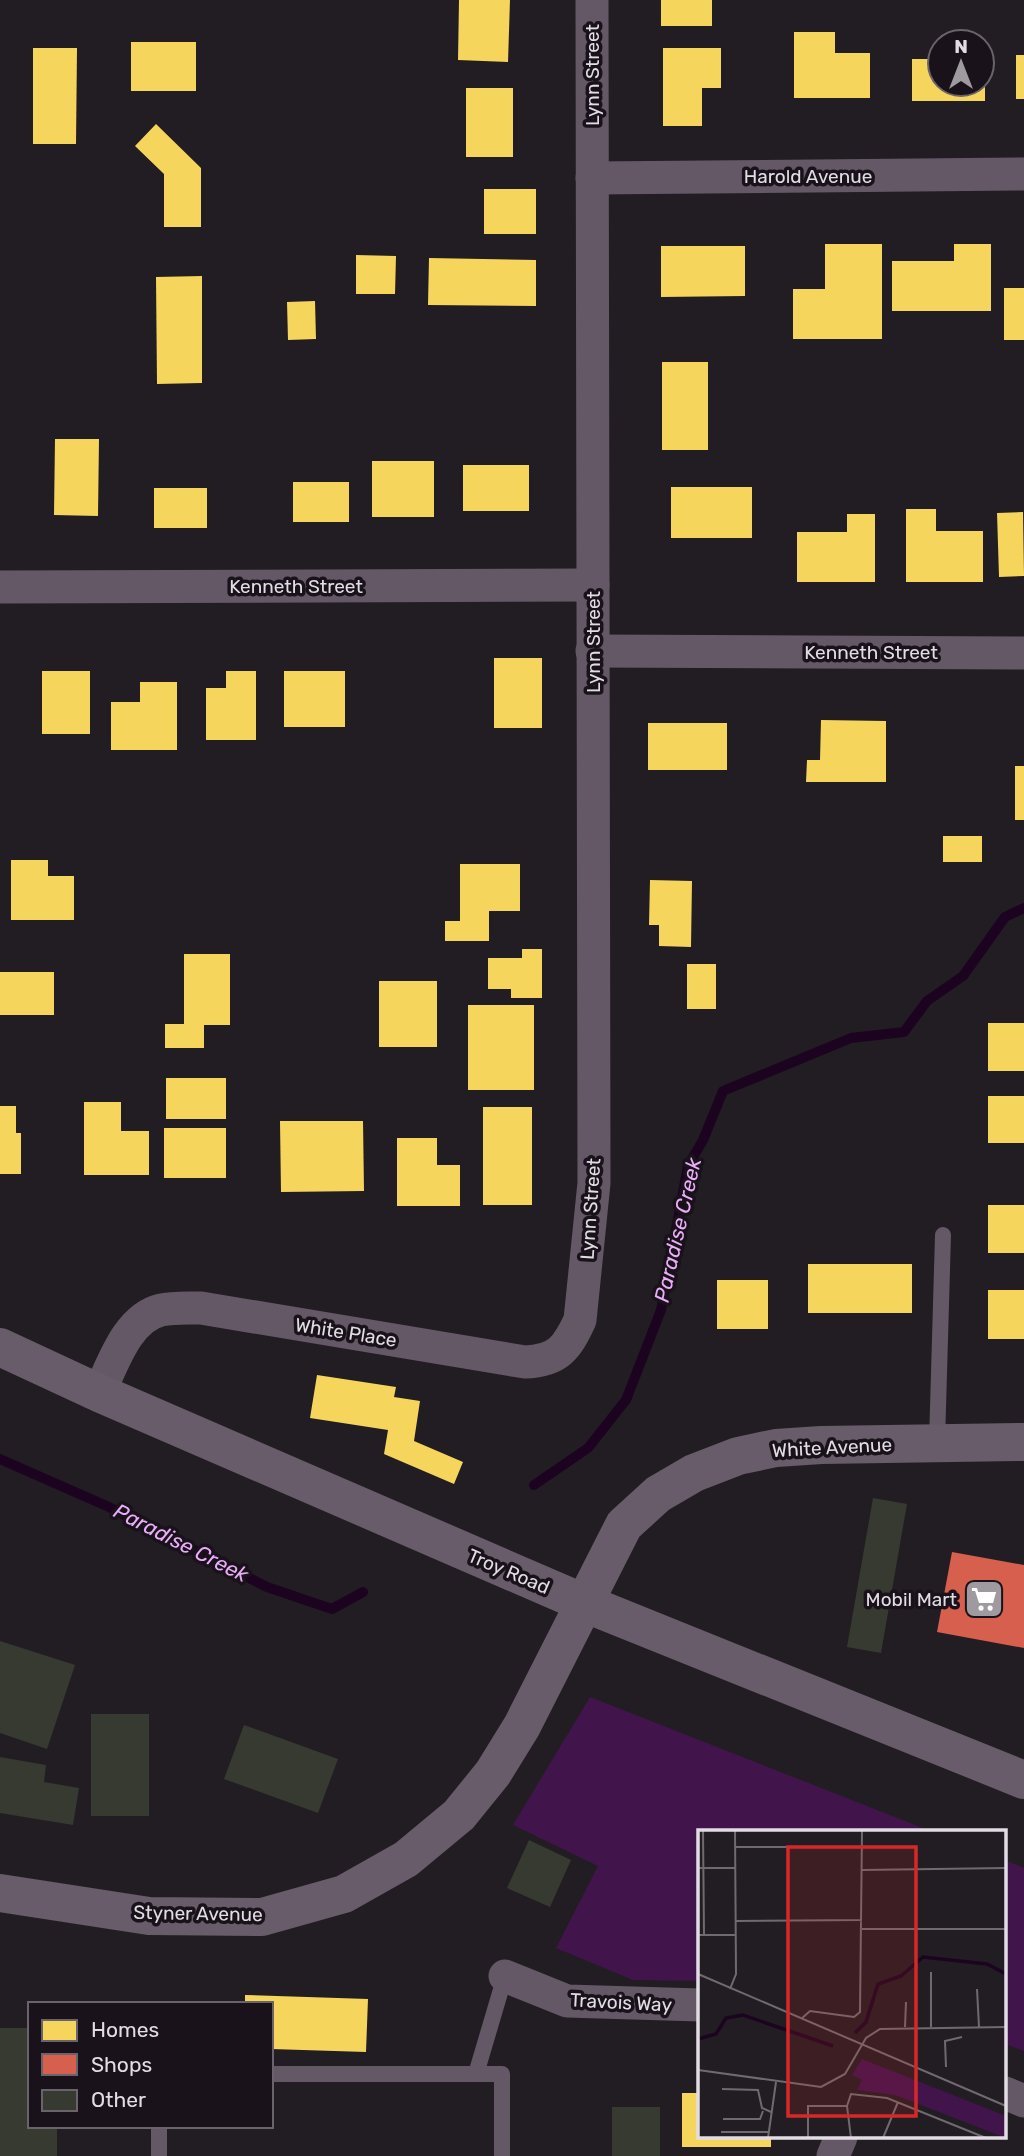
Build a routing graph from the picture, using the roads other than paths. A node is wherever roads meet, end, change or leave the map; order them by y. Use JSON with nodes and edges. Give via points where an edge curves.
{"nodes":[{"id":1,"x":592,"y":0,"type":"edge"},
{"id":2,"x":1024,"y":174,"type":"edge"},
{"id":3,"x":592,"y":178,"type":"junction"},
{"id":4,"x":593,"y":585,"type":"junction"},
{"id":5,"x":0,"y":587,"type":"edge"},
{"id":6,"x":592,"y":651,"type":"junction"},
{"id":7,"x":1024,"y":653,"type":"edge"},
{"id":8,"x":943,"y":1235,"type":"dead end"},
{"id":9,"x":585,"y":1284,"type":"joint"},
{"id":10,"x":0,"y":1347,"type":"edge"},
{"id":11,"x":99,"y":1393,"type":"junction"},
{"id":12,"x":937,"y":1442,"type":"junction"},
{"id":13,"x":1024,"y":1442,"type":"edge"},
{"id":14,"x":584,"y":1603,"type":"junction"},
{"id":15,"x":1024,"y":1780,"type":"edge"},
{"id":16,"x":0,"y":1893,"type":"edge"},
{"id":17,"x":505,"y":1976,"type":"joint"},
{"id":18,"x":698,"y":2005,"type":"edge"},
{"id":19,"x":273,"y":2074,"type":"edge"},
{"id":20,"x":475,"y":2074,"type":"junction"},
{"id":21,"x":1006,"y":2093,"type":"edge"},
{"id":22,"x":1024,"y":2101,"type":"edge"},
{"id":23,"x":159,"y":2128,"type":"edge"},
{"id":24,"x":841,"y":2138,"type":"edge"},
{"id":25,"x":159,"y":2156,"type":"edge"},
{"id":26,"x":502,"y":2156,"type":"edge"},
{"id":27,"x":833,"y":2156,"type":"edge"}],
"edges":[{"from":1,"to":3,"type":"street","name":"Lynn Street"},
{"from":2,"to":3,"type":"street","name":"Harold Avenue"},
{"from":3,"to":4,"type":"street","name":"Lynn Street"},
{"from":4,"to":5,"type":"street","name":"Kenneth Street"},
{"from":4,"to":6,"type":"street","name":"Lynn Street"},
{"from":6,"to":7,"type":"street","name":"Kenneth Street"},
{"from":6,"to":9,"type":"street","name":"Lynn Street","via":[[594,1183]]},
{"from":8,"to":12,"type":"lane"},
{"from":9,"to":11,"type":"street","name":"White Place","via":[[572,1339],[560,1353],[544,1361],[525,1362],[201,1308],[159,1310],[143,1318],[122,1343]]},
{"from":10,"to":11,"type":"street","name":"Troy Road"},
{"from":11,"to":14,"type":"street","name":"Troy Road"},
{"from":12,"to":13,"type":"street","name":"White Avenue"},
{"from":12,"to":14,"type":"street","name":"White Avenue","via":[[776,1448],[694,1473],[658,1494],[624,1525]]},
{"from":14,"to":15,"type":"street","name":"Troy Road"},
{"from":14,"to":16,"type":"street","name":"Styner Avenue","via":[[511,1746],[458,1815],[406,1859],[344,1894],[262,1917],[149,1916]]},
{"from":17,"to":18,"type":"street","name":"Travois Way","via":[[567,2001]]},
{"from":17,"to":20,"type":"lane"},
{"from":19,"to":20,"type":"lane"},
{"from":20,"to":26,"type":"lane","via":[[502,2074]]},
{"from":21,"to":22,"type":"street"},
{"from":23,"to":25,"type":"lane"},
{"from":24,"to":27,"type":"street"}]}
